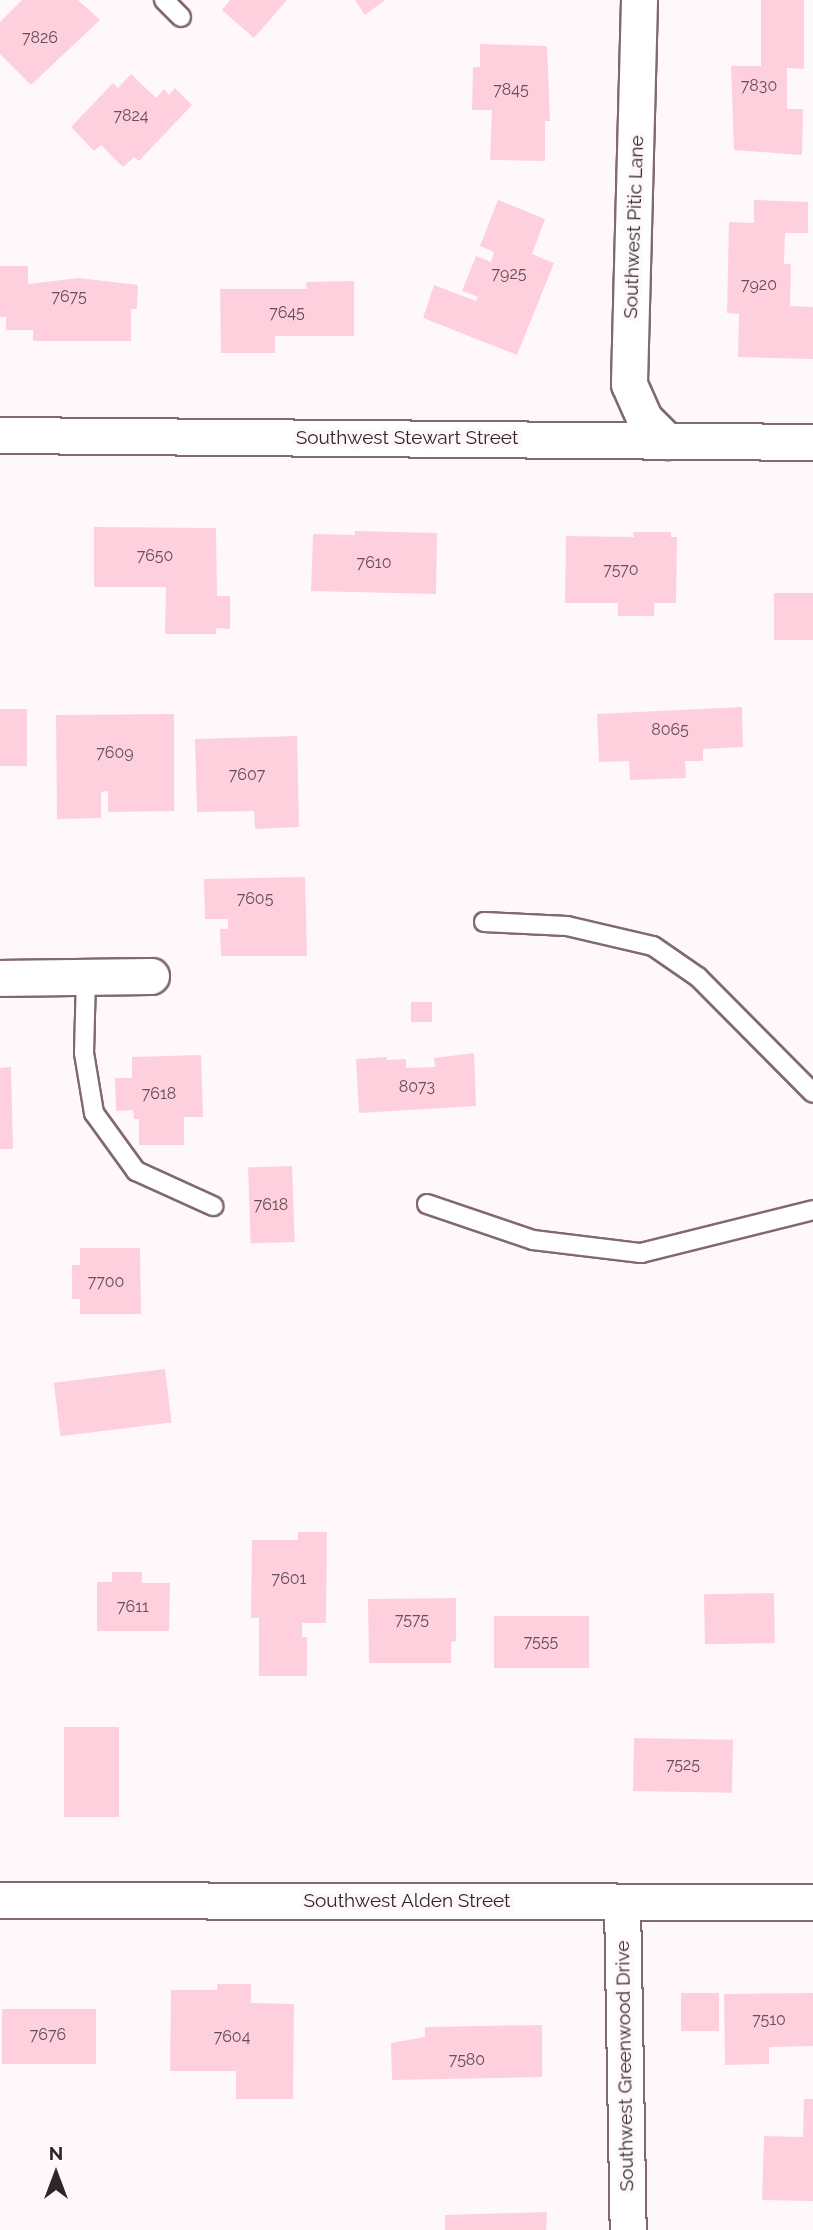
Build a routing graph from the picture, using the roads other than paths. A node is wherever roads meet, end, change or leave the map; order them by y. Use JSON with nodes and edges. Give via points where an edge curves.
{"nodes":[{"id":1,"x":164,"y":0,"type":"edge"},
{"id":2,"x":639,"y":0,"type":"edge"},
{"id":3,"x":181,"y":18,"type":"dead end"},
{"id":4,"x":0,"y":435,"type":"edge"},
{"id":5,"x":667,"y":441,"type":"junction"},
{"id":6,"x":813,"y":442,"type":"edge"},
{"id":7,"x":484,"y":922,"type":"dead end"},
{"id":8,"x":151,"y":976,"type":"dead end"},
{"id":9,"x":86,"y":977,"type":"junction"},
{"id":10,"x":0,"y":978,"type":"edge"},
{"id":11,"x":813,"y":1093,"type":"edge"},
{"id":12,"x":427,"y":1204,"type":"dead end"},
{"id":13,"x":213,"y":1206,"type":"dead end"},
{"id":14,"x":813,"y":1210,"type":"edge"},
{"id":15,"x":0,"y":1900,"type":"edge"},
{"id":16,"x":622,"y":1902,"type":"junction"},
{"id":17,"x":813,"y":1902,"type":"edge"},
{"id":18,"x":628,"y":2230,"type":"edge"}],
"edges":[{"from":1,"to":3,"type":"lane"},
{"from":2,"to":5,"type":"street","name":"Southwest Pitic Lane","via":[[629,384],[644,418]]},
{"from":4,"to":5,"type":"street","name":"Southwest Stewart Street"},
{"from":5,"to":6,"type":"street","name":"Southwest Stewart Street"},
{"from":7,"to":11,"type":"lane","via":[[567,926],[653,946],[698,977]]},
{"from":8,"to":9,"type":"street"},
{"from":9,"to":10,"type":"street"},
{"from":9,"to":13,"type":"lane","via":[[84,1053],[94,1112],[136,1171]]},
{"from":12,"to":14,"type":"lane","via":[[533,1240],[641,1253]]},
{"from":15,"to":16,"type":"street","name":"Southwest Alden Street"},
{"from":16,"to":17,"type":"street","name":"Southwest Alden Street"},
{"from":16,"to":18,"type":"street","name":"Southwest Greenwood Drive"}]}
